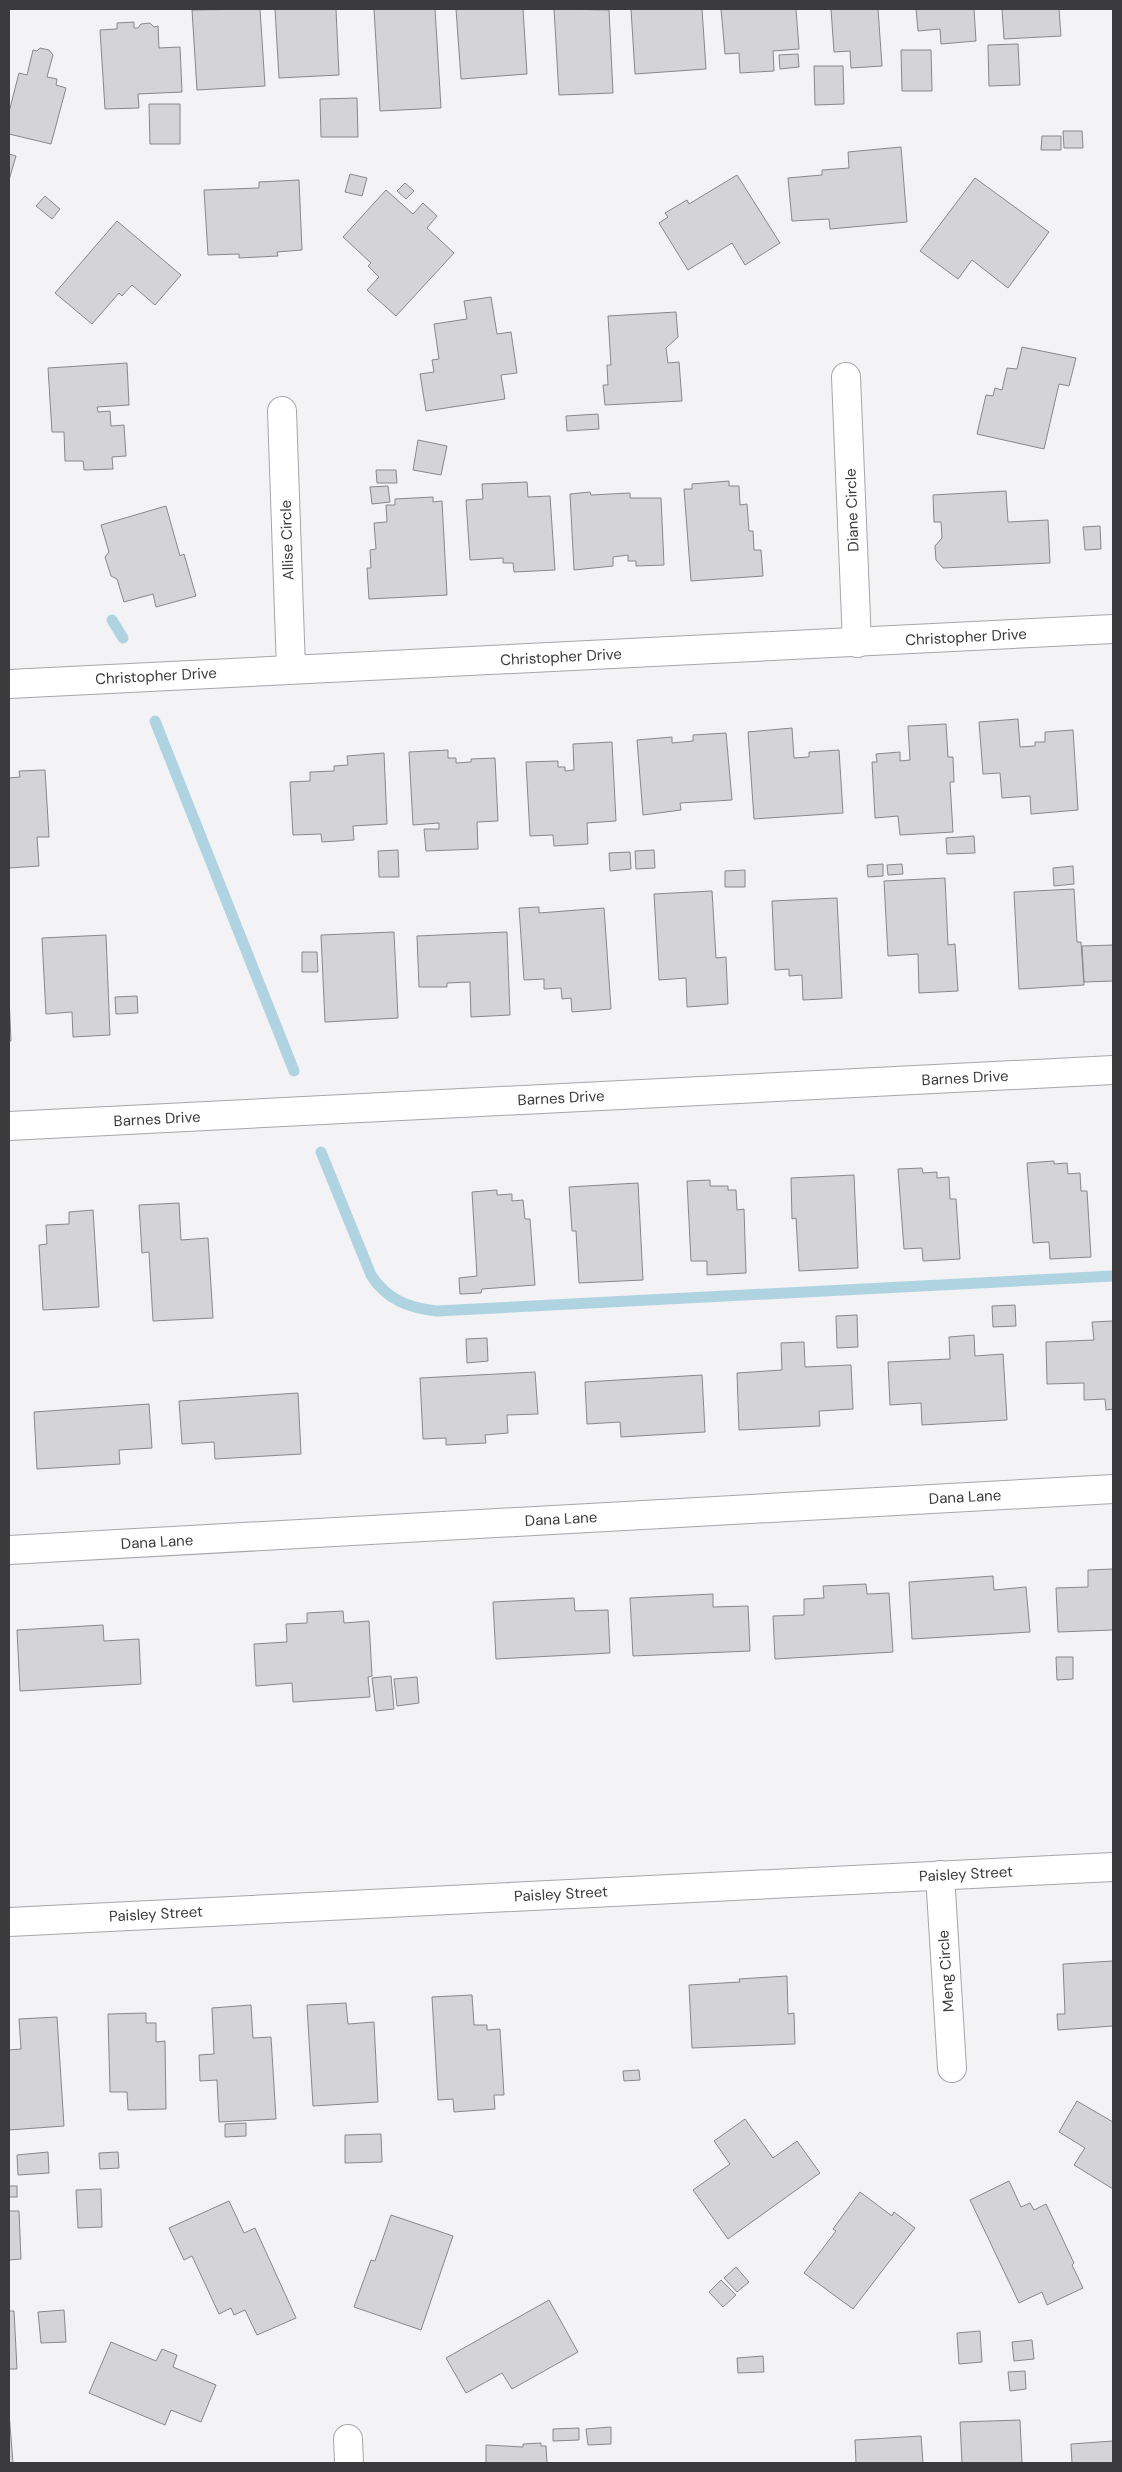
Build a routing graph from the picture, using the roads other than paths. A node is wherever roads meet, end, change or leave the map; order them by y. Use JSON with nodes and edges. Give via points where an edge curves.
{"nodes":[{"id":1,"x":846,"y":377,"type":"dead end"},
{"id":2,"x":282,"y":411,"type":"dead end"},
{"id":3,"x":1113,"y":629,"type":"edge"},
{"id":4,"x":857,"y":643,"type":"junction"},
{"id":5,"x":291,"y":669,"type":"junction"},
{"id":6,"x":9,"y":684,"type":"edge"},
{"id":7,"x":1113,"y":1070,"type":"edge"},
{"id":8,"x":9,"y":1126,"type":"edge"},
{"id":9,"x":1113,"y":1488,"type":"edge"},
{"id":10,"x":9,"y":1550,"type":"edge"},
{"id":11,"x":1113,"y":1867,"type":"edge"},
{"id":12,"x":940,"y":1876,"type":"junction"},
{"id":13,"x":9,"y":1922,"type":"edge"},
{"id":14,"x":952,"y":2068,"type":"dead end"}],
"edges":[{"from":1,"to":4,"type":"street","name":"Diane Circle"},
{"from":2,"to":5,"type":"street","name":"Allise Circle"},
{"from":3,"to":4,"type":"street","name":"Christopher Drive"},
{"from":4,"to":5,"type":"street","name":"Christopher Drive"},
{"from":5,"to":6,"type":"street","name":"Christopher Drive"},
{"from":7,"to":8,"type":"street","name":"Barnes Drive"},
{"from":9,"to":10,"type":"street","name":"Dana Lane"},
{"from":11,"to":12,"type":"street","name":"Paisley Street"},
{"from":12,"to":13,"type":"street","name":"Paisley Street"},
{"from":12,"to":14,"type":"street","name":"Meng Circle"}]}
